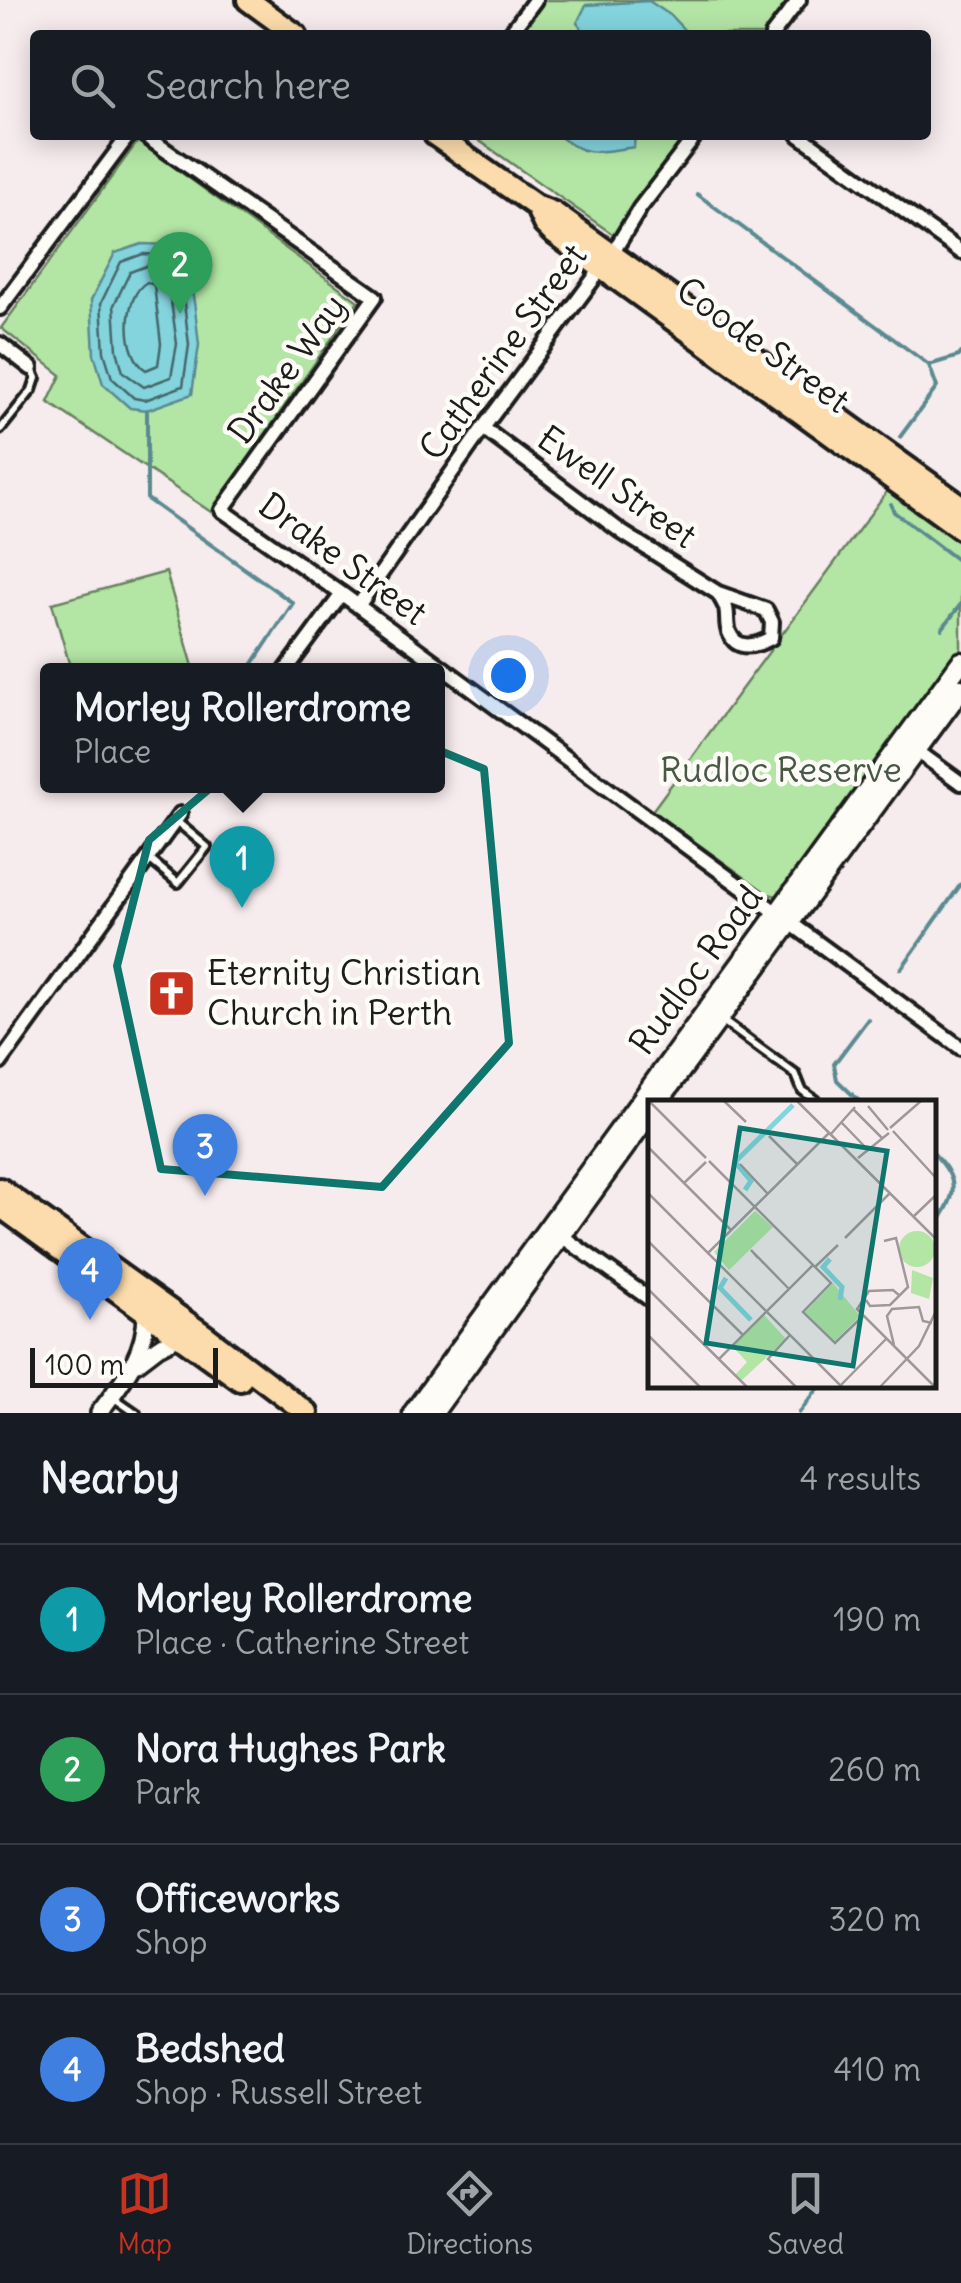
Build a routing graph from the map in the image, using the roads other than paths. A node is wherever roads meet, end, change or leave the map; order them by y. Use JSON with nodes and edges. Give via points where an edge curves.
{"nodes":[{"id":1,"x":248,"y":0,"type":"edge"},
{"id":2,"x":535,"y":0,"type":"edge"},
{"id":3,"x":799,"y":0,"type":"edge"},
{"id":4,"x":289,"y":30,"type":"edge"},
{"id":5,"x":513,"y":30,"type":"edge"},
{"id":6,"x":776,"y":30,"type":"edge"},
{"id":7,"x":125,"y":140,"type":"edge"},
{"id":8,"x":151,"y":140,"type":"edge"},
{"id":9,"x":443,"y":140,"type":"edge"},
{"id":10,"x":692,"y":140,"type":"edge"},
{"id":11,"x":806,"y":140,"type":"edge"},
{"id":12,"x":961,"y":252,"type":"edge"},
{"id":13,"x":606,"y":260,"type":"junction"},
{"id":14,"x":0,"y":308,"type":"edge"},
{"id":15,"x":0,"y":344,"type":"edge"},
{"id":16,"x":32,"y":368,"type":"joint"},
{"id":17,"x":483,"y":428,"type":"junction"},
{"id":18,"x":0,"y":430,"type":"edge"},
{"id":19,"x":961,"y":506,"type":"edge"},
{"id":20,"x":222,"y":510,"type":"joint"},
{"id":21,"x":961,"y":529,"type":"edge"},
{"id":22,"x":718,"y":593,"type":"junction"},
{"id":23,"x":342,"y":594,"type":"junction"},
{"id":24,"x":358,"y":606,"type":"junction"},
{"id":25,"x":961,"y":662,"type":"edge"},
{"id":26,"x":291,"y":663,"type":"edge"},
{"id":27,"x":435,"y":663,"type":"edge"},
{"id":28,"x":445,"y":670,"type":"edge"},
{"id":29,"x":961,"y":688,"type":"edge"},
{"id":30,"x":910,"y":746,"type":"junction"},
{"id":31,"x":961,"y":782,"type":"edge"},
{"id":32,"x":178,"y":817,"type":"joint"},
{"id":33,"x":148,"y":858,"type":"junction"},
{"id":34,"x":783,"y":919,"type":"junction"},
{"id":35,"x":719,"y":1019,"type":"junction"},
{"id":36,"x":961,"y":1048,"type":"edge"},
{"id":37,"x":0,"y":1063,"type":"edge"},
{"id":38,"x":651,"y":1100,"type":"edge"},
{"id":39,"x":659,"y":1100,"type":"edge"},
{"id":40,"x":815,"y":1100,"type":"edge"},
{"id":41,"x":648,"y":1104,"type":"edge"},
{"id":42,"x":648,"y":1115,"type":"edge"},
{"id":43,"x":0,"y":1188,"type":"edge"},
{"id":44,"x":0,"y":1206,"type":"edge"},
{"id":45,"x":555,"y":1231,"type":"junction"},
{"id":46,"x":648,"y":1298,"type":"edge"},
{"id":47,"x":158,"y":1315,"type":"junction"},
{"id":48,"x":179,"y":1336,"type":"junction"},
{"id":49,"x":134,"y":1365,"type":"junction"},
{"id":50,"x":112,"y":1396,"type":"junction"},
{"id":51,"x":99,"y":1413,"type":"edge"},
{"id":52,"x":136,"y":1413,"type":"edge"},
{"id":53,"x":286,"y":1413,"type":"edge"},
{"id":54,"x":307,"y":1413,"type":"edge"},
{"id":55,"x":414,"y":1413,"type":"edge"},
{"id":56,"x":433,"y":1413,"type":"edge"}],
"edges":[{"from":1,"to":4,"type":"main road"},
{"from":2,"to":5,"type":"street"},
{"from":3,"to":6,"type":"street"},
{"from":7,"to":14,"type":"street"},
{"from":8,"to":20,"type":"street","name":"Drake Way","via":[[375,297]]},
{"from":9,"to":13,"type":"main road","name":"Coode Street","via":[[554,213]]},
{"from":10,"to":13,"type":"street","name":"Catherine Street"},
{"from":11,"to":12,"type":"street"},
{"from":13,"to":17,"type":"street","name":"Catherine Street"},
{"from":13,"to":19,"type":"main road","name":"Coode Street"},
{"from":13,"to":21,"type":"main road","name":"Coode Street"},
{"from":15,"to":16,"type":"street"},
{"from":16,"to":18,"type":"lane","via":[[32,390]]},
{"from":17,"to":22,"type":"street","name":"Ewell Street"},
{"from":17,"to":24,"type":"street","name":"Catherine Street"},
{"from":20,"to":23,"type":"street","name":"Drake Street"},
{"from":22,"to":22,"type":"street","name":"Ewell Street","via":[[766,610],[770,638],[756,646],[731,638]]},
{"from":23,"to":24,"type":"street","name":"Drake Street"},
{"from":23,"to":26,"type":"street"},
{"from":24,"to":27,"type":"street","name":"Drake Street"},
{"from":25,"to":30,"type":"main road","name":"Rudloc Road"},
{"from":28,"to":34,"type":"street","name":"Drake Street"},
{"from":29,"to":30,"type":"main road","name":"Rudloc Road"},
{"from":30,"to":31,"type":"street"},
{"from":30,"to":34,"type":"main road","name":"Rudloc Road"},
{"from":32,"to":33,"type":"street"},
{"from":32,"to":33,"type":"lane","via":[[207,847],[178,883]]},
{"from":33,"to":37,"type":"street"},
{"from":34,"to":35,"type":"main road","name":"Rudloc Road"},
{"from":34,"to":36,"type":"street","name":"Drake Street"},
{"from":34,"to":38,"type":"main road","name":"Rudloc Road"},
{"from":35,"to":39,"type":"main road","name":"Rudloc Road"},
{"from":35,"to":40,"type":"lane","via":[[796,1074]]},
{"from":41,"to":45,"type":"main road","name":"Rudloc Road"},
{"from":42,"to":45,"type":"main road","name":"Rudloc Road"},
{"from":43,"to":47,"type":"main road"},
{"from":44,"to":47,"type":"main road"},
{"from":45,"to":46,"type":"street"},
{"from":45,"to":55,"type":"main road","name":"Rudloc Road"},
{"from":45,"to":56,"type":"main road","name":"Rudloc Road"},
{"from":47,"to":48,"type":"main road"},
{"from":47,"to":49,"type":"street"},
{"from":47,"to":54,"type":"main road","via":[[207,1337]]},
{"from":48,"to":49,"type":"street"},
{"from":48,"to":53,"type":"main road"},
{"from":49,"to":50,"type":"street"},
{"from":50,"to":51,"type":"street"},
{"from":50,"to":52,"type":"lane"}]}
